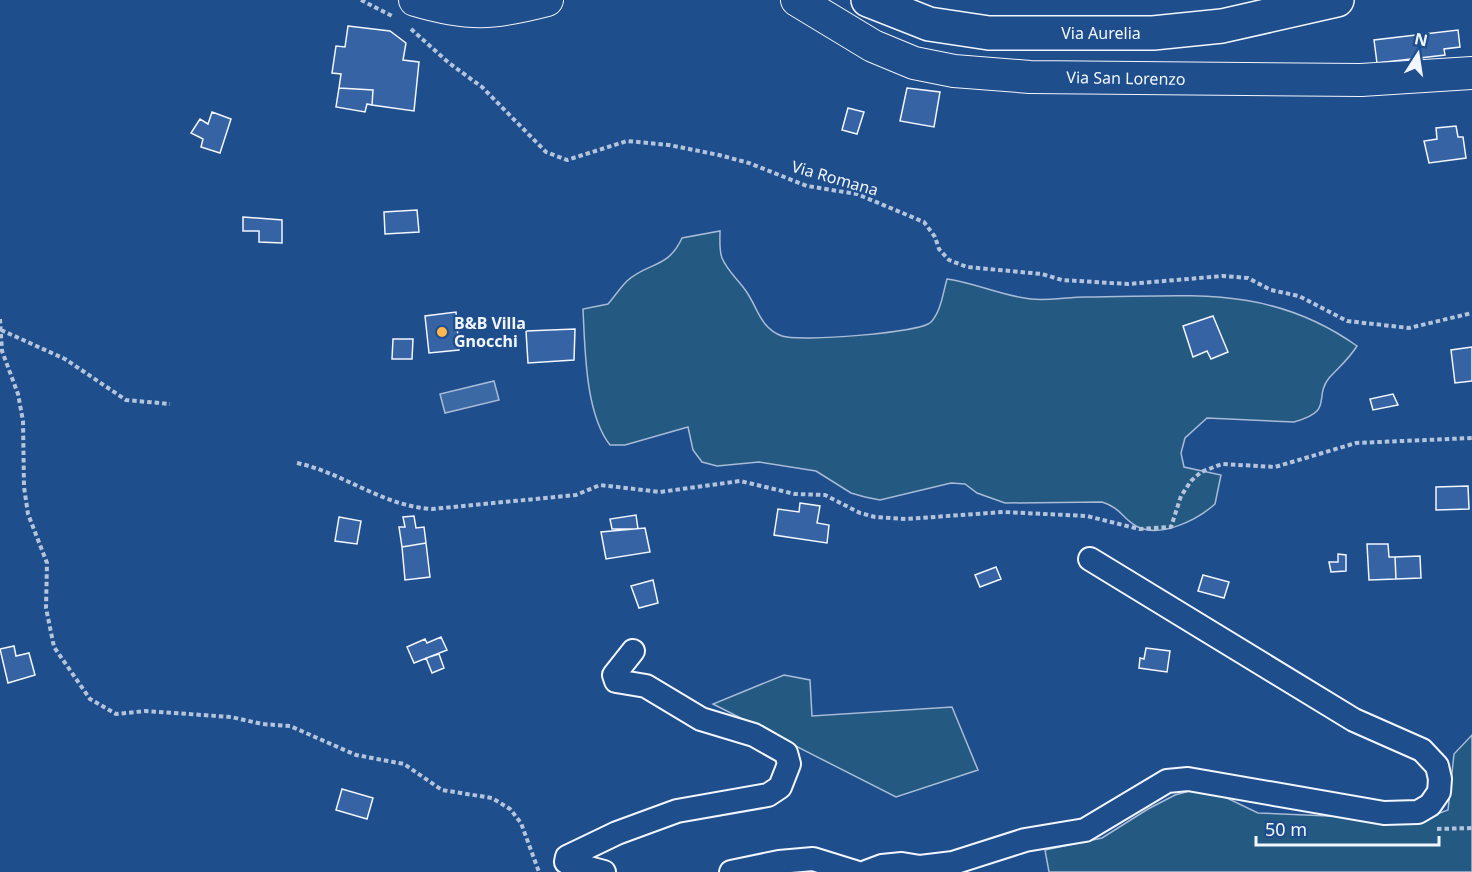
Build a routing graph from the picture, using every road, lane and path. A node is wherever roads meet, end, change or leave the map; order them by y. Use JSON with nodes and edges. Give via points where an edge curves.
{"nodes":[{"id":1,"x":361,"y":0,"type":"edge"},
{"id":2,"x":547,"y":0,"type":"edge"},
{"id":3,"x":797,"y":0,"type":"edge"},
{"id":4,"x":868,"y":0,"type":"edge"},
{"id":5,"x":1337,"y":0,"type":"edge"},
{"id":6,"x":404,"y":13,"type":"edge"},
{"id":7,"x":1472,"y":73,"type":"edge"},
{"id":8,"x":1472,"y":313,"type":"edge"},
{"id":9,"x":0,"y":319,"type":"edge"},
{"id":10,"x":1,"y":330,"type":"edge"},
{"id":11,"x":170,"y":404,"type":"dead end"},
{"id":12,"x":1472,"y":438,"type":"edge"},
{"id":13,"x":297,"y":463,"type":"dead end"},
{"id":14,"x":1090,"y":559,"type":"dead end"},
{"id":15,"x":633,"y":651,"type":"dead end"},
{"id":16,"x":539,"y":872,"type":"edge"},
{"id":17,"x":604,"y":872,"type":"edge"},
{"id":18,"x":731,"y":872,"type":"edge"},
{"id":19,"x":855,"y":872,"type":"edge"},
{"id":20,"x":866,"y":872,"type":"edge"}],
"edges":[{"from":1,"to":6,"type":"path","name":"Via Romana"},
{"from":2,"to":6,"type":"main road","via":[[506,11]]},
{"from":3,"to":7,"type":"main road","name":"Via San Lorenzo","via":[[873,46],[914,63],[954,71],[1030,77],[1361,80]]},
{"from":4,"to":5,"type":"main road","name":"Via Aurelia","via":[[929,24],[988,33],[1153,33],[1222,26]]},
{"from":6,"to":8,"type":"path","name":"Via Romana","via":[[449,63],[482,87],[546,152],[567,160],[627,141],[669,145],[739,160],[807,186],[857,195],[924,222],[949,260],[967,267],[1128,284],[1223,276],[1248,278],[1271,290],[1299,296],[1347,321],[1409,328]]},
{"from":9,"to":10,"type":"path"},
{"from":10,"to":11,"type":"path","via":[[65,359],[126,400]]},
{"from":10,"to":16,"type":"path","via":[[2,351],[23,421],[28,514],[47,563],[46,608],[54,647],[90,699],[116,714],[145,711],[290,726],[356,755],[404,764],[442,790],[492,798],[510,809],[521,823]]},
{"from":12,"to":13,"type":"path","via":[[1356,443],[1275,467],[1222,464],[1201,472],[1191,481],[1181,496],[1171,527],[1139,529],[1087,516],[1025,513],[875,517],[825,495],[795,494],[740,482],[660,492],[600,486],[576,495],[413,507]]},
{"from":14,"to":20,"type":"street","via":[[1354,720],[1422,750],[1437,766],[1440,779],[1439,792],[1430,805],[1418,812],[1384,813],[1188,779],[1167,781],[1085,830],[1025,840],[953,862],[920,867],[882,866]]},
{"from":15,"to":17,"type":"street","via":[[614,675],[616,681],[646,686],[701,719],[754,735],[786,753],[789,764],[780,787],[768,795],[677,811],[617,832],[567,857],[566,862]]},
{"from":18,"to":19,"type":"street","via":[[813,859]]}]}
